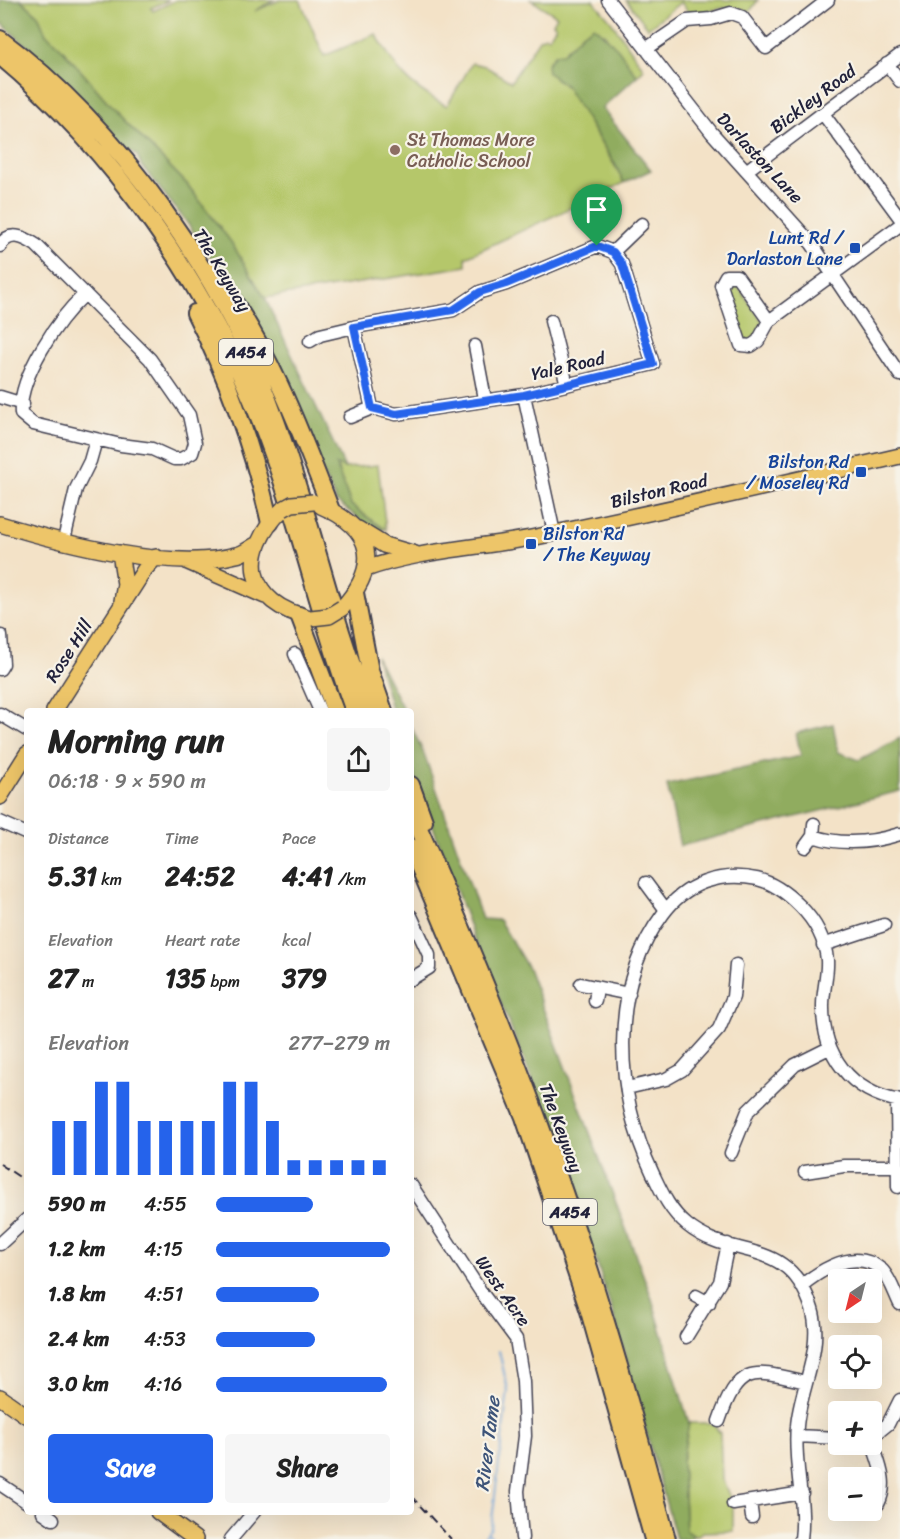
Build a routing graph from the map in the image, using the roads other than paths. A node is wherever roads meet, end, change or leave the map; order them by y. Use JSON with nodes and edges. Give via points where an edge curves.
{"nodes":[{"id":1,"x":608,"y":0,"type":"edge"},
{"id":2,"x":828,"y":0,"type":"edge"},
{"id":3,"x":0,"y":30,"type":"edge"},
{"id":4,"x":0,"y":39,"type":"edge"},
{"id":5,"x":646,"y":50,"type":"junction"},
{"id":6,"x":18,"y":52,"type":"junction"},
{"id":7,"x":900,"y":55,"type":"edge"},
{"id":8,"x":0,"y":56,"type":"edge"},
{"id":9,"x":887,"y":64,"type":"junction"},
{"id":10,"x":900,"y":81,"type":"edge"},
{"id":11,"x":824,"y":115,"type":"junction"},
{"id":12,"x":746,"y":171,"type":"junction"},
{"id":13,"x":124,"y":186,"type":"junction"},
{"id":14,"x":147,"y":187,"type":"junction"},
{"id":15,"x":900,"y":218,"type":"edge"},
{"id":16,"x":642,"y":224,"type":"dead end"},
{"id":17,"x":900,"y":225,"type":"edge"},
{"id":18,"x":0,"y":246,"type":"edge"},
{"id":19,"x":613,"y":252,"type":"junction"},
{"id":20,"x":834,"y":274,"type":"junction"},
{"id":21,"x":84,"y":295,"type":"junction"},
{"id":22,"x":551,"y":321,"type":"dead end"},
{"id":23,"x":769,"y":321,"type":"junction"},
{"id":24,"x":354,"y":327,"type":"junction"},
{"id":25,"x":310,"y":341,"type":"dead end"},
{"id":26,"x":475,"y":346,"type":"dead end"},
{"id":27,"x":900,"y":375,"type":"edge"},
{"id":28,"x":567,"y":385,"type":"junction"},
{"id":29,"x":524,"y":395,"type":"junction"},
{"id":30,"x":0,"y":398,"type":"edge"},
{"id":31,"x":485,"y":399,"type":"junction"},
{"id":32,"x":23,"y":404,"type":"junction"},
{"id":33,"x":372,"y":408,"type":"junction"},
{"id":34,"x":350,"y":417,"type":"dead end"},
{"id":35,"x":96,"y":440,"type":"junction"},
{"id":36,"x":900,"y":456,"type":"edge"},
{"id":37,"x":331,"y":510,"type":"junction"},
{"id":38,"x":270,"y":523,"type":"junction"},
{"id":39,"x":0,"y":524,"type":"edge"},
{"id":40,"x":354,"y":525,"type":"junction"},
{"id":41,"x":554,"y":533,"type":"junction"},
{"id":42,"x":64,"y":540,"type":"junction"},
{"id":43,"x":256,"y":545,"type":"junction"},
{"id":44,"x":120,"y":554,"type":"junction"},
{"id":45,"x":424,"y":556,"type":"junction"},
{"id":46,"x":156,"y":557,"type":"junction"},
{"id":47,"x":182,"y":559,"type":"junction"},
{"id":48,"x":366,"y":570,"type":"junction"},
{"id":49,"x":355,"y":593,"type":"junction"},
{"id":50,"x":267,"y":597,"type":"junction"},
{"id":51,"x":118,"y":612,"type":"junction"},
{"id":52,"x":305,"y":617,"type":"junction"},
{"id":53,"x":1,"y":636,"type":"edge"},
{"id":54,"x":295,"y":654,"type":"dead end"},
{"id":55,"x":0,"y":669,"type":"edge"},
{"id":56,"x":56,"y":708,"type":"edge"},
{"id":57,"x":319,"y":708,"type":"edge"},
{"id":58,"x":334,"y":708,"type":"edge"},
{"id":59,"x":353,"y":708,"type":"edge"},
{"id":60,"x":368,"y":708,"type":"edge"},
{"id":61,"x":383,"y":708,"type":"edge"},
{"id":62,"x":0,"y":714,"type":"edge"},
{"id":63,"x":24,"y":728,"type":"edge"},
{"id":64,"x":24,"y":759,"type":"edge"},
{"id":65,"x":414,"y":794,"type":"edge"},
{"id":66,"x":0,"y":797,"type":"edge"},
{"id":67,"x":414,"y":817,"type":"edge"},
{"id":68,"x":0,"y":822,"type":"edge"},
{"id":69,"x":24,"y":833,"type":"edge"},
{"id":70,"x":900,"y":834,"type":"edge"},
{"id":71,"x":805,"y":846,"type":"dead end"},
{"id":72,"x":414,"y":854,"type":"edge"},
{"id":73,"x":414,"y":874,"type":"edge"},
{"id":74,"x":646,"y":883,"type":"dead end"},
{"id":75,"x":447,"y":894,"type":"junction"},
{"id":76,"x":666,"y":910,"type":"junction"},
{"id":77,"x":438,"y":911,"type":"junction"},
{"id":78,"x":414,"y":922,"type":"edge"},
{"id":79,"x":884,"y":925,"type":"dead end"},
{"id":80,"x":823,"y":945,"type":"junction"},
{"id":81,"x":736,"y":965,"type":"dead end"},
{"id":82,"x":414,"y":977,"type":"edge"},
{"id":83,"x":581,"y":984,"type":"dead end"},
{"id":84,"x":629,"y":994,"type":"junction"},
{"id":85,"x":829,"y":1048,"type":"junction"},
{"id":86,"x":627,"y":1088,"type":"junction"},
{"id":87,"x":898,"y":1100,"type":"edge"},
{"id":88,"x":731,"y":1153,"type":"dead end"},
{"id":89,"x":897,"y":1166,"type":"junction"},
{"id":90,"x":805,"y":1172,"type":"dead end"},
{"id":91,"x":898,"y":1187,"type":"dead end"},
{"id":92,"x":414,"y":1190,"type":"edge"},
{"id":93,"x":24,"y":1222,"type":"edge"},
{"id":94,"x":0,"y":1244,"type":"edge"},
{"id":95,"x":728,"y":1244,"type":"junction"},
{"id":96,"x":801,"y":1286,"type":"junction"},
{"id":97,"x":696,"y":1296,"type":"dead end"},
{"id":98,"x":709,"y":1303,"type":"junction"},
{"id":99,"x":900,"y":1304,"type":"edge"},
{"id":100,"x":686,"y":1337,"type":"dead end"},
{"id":101,"x":806,"y":1382,"type":"junction"},
{"id":102,"x":0,"y":1397,"type":"edge"},
{"id":103,"x":900,"y":1400,"type":"edge"},
{"id":104,"x":24,"y":1409,"type":"edge"},
{"id":105,"x":719,"y":1421,"type":"dead end"},
{"id":106,"x":882,"y":1429,"type":"edge"},
{"id":107,"x":796,"y":1436,"type":"junction"},
{"id":108,"x":828,"y":1438,"type":"edge"},
{"id":109,"x":882,"y":1474,"type":"edge"},
{"id":110,"x":0,"y":1484,"type":"edge"},
{"id":111,"x":802,"y":1493,"type":"junction"},
{"id":112,"x":882,"y":1497,"type":"edge"},
{"id":113,"x":24,"y":1500,"type":"edge"},
{"id":114,"x":750,"y":1502,"type":"junction"},
{"id":115,"x":733,"y":1504,"type":"dead end"},
{"id":116,"x":162,"y":1515,"type":"edge"},
{"id":117,"x":251,"y":1515,"type":"edge"},
{"id":118,"x":752,"y":1516,"type":"dead end"},
{"id":119,"x":522,"y":1538,"type":"edge"},
{"id":120,"x":195,"y":1539,"type":"edge"},
{"id":121,"x":231,"y":1539,"type":"edge"},
{"id":122,"x":653,"y":1539,"type":"edge"},
{"id":123,"x":667,"y":1539,"type":"edge"},
{"id":124,"x":801,"y":1539,"type":"edge"}],
"edges":[{"from":1,"to":5,"type":"street","name":"Darlaston Lane"},
{"from":2,"to":5,"type":"street","via":[[766,48],[742,17],[731,13],[687,21]]},
{"from":3,"to":6,"type":"highway"},
{"from":4,"to":6,"type":"highway","name":"The Keyway","number":"A454"},
{"from":5,"to":12,"type":"street","name":"Darlaston Lane"},
{"from":6,"to":14,"type":"highway","name":"The Keyway","number":"A454","via":[[101,132]]},
{"from":7,"to":9,"type":"street","name":"Bickley Road"},
{"from":8,"to":13,"type":"highway","name":"The Keyway","number":"A454","via":[[47,100]]},
{"from":9,"to":10,"type":"street"},
{"from":9,"to":11,"type":"street","name":"Bickley Road"},
{"from":11,"to":12,"type":"street","name":"Bickley Road"},
{"from":11,"to":15,"type":"street"},
{"from":12,"to":20,"type":"street","name":"Darlaston Lane","via":[[793,220]]},
{"from":13,"to":38,"type":"highway","via":[[173,270],[221,368],[245,431]]},
{"from":13,"to":59,"type":"highway","name":"The Keyway","number":"A454","via":[[186,277],[243,381],[283,485],[334,658]]},
{"from":14,"to":37,"type":"highway","via":[[234,299],[297,419]]},
{"from":14,"to":60,"type":"highway","name":"The Keyway","number":"A454","via":[[212,287],[260,380],[291,464],[348,657]]},
{"from":16,"to":19,"type":"street"},
{"from":17,"to":20,"type":"street"},
{"from":18,"to":21,"type":"street","via":[[9,237],[24,237]]},
{"from":19,"to":24,"type":"street","via":[[589,247],[480,292],[453,310]]},
{"from":19,"to":28,"type":"street","name":"Yale Road","via":[[622,264],[653,364]]},
{"from":20,"to":23,"type":"street"},
{"from":20,"to":27,"type":"street","name":"Darlaston Lane"},
{"from":21,"to":32,"type":"street","via":[[65,313],[46,344],[30,377]]},
{"from":21,"to":35,"type":"street","via":[[150,359],[189,415],[195,443],[192,453],[174,459],[152,449]]},
{"from":22,"to":28,"type":"street"},
{"from":23,"to":23,"type":"street","via":[[758,341],[751,346],[741,345],[721,285],[726,276],[737,276]]},
{"from":24,"to":25,"type":"street"},
{"from":24,"to":33,"type":"street"},
{"from":26,"to":31,"type":"street"},
{"from":28,"to":29,"type":"street","name":"Yale Road"},
{"from":29,"to":31,"type":"street","name":"Yale Road"},
{"from":29,"to":41,"type":"street"},
{"from":30,"to":32,"type":"street"},
{"from":31,"to":33,"type":"street","name":"Yale Road","via":[[396,414]]},
{"from":32,"to":35,"type":"street","via":[[21,414],[27,421]]},
{"from":33,"to":34,"type":"street"},
{"from":35,"to":42,"type":"street","via":[[76,489]]},
{"from":36,"to":41,"type":"main road","name":"Bilston Road"},
{"from":37,"to":38,"type":"main road","bridge":true,"via":[[313,502],[292,504]]},
{"from":37,"to":40,"type":"main road"},
{"from":38,"to":43,"type":"main road"},
{"from":39,"to":42,"type":"main road"},
{"from":40,"to":45,"type":"main road","name":"Bilston Road","via":[[396,550]]},
{"from":40,"to":48,"type":"main road","via":[[369,555]]},
{"from":41,"to":45,"type":"main road","name":"Bilston Road"},
{"from":42,"to":44,"type":"main road"},
{"from":43,"to":47,"type":"main road","via":[[237,555]]},
{"from":43,"to":50,"type":"main road","via":[[252,567],[255,581]]},
{"from":44,"to":46,"type":"main road"},
{"from":44,"to":51,"type":"main road","name":"Rose Hill","via":[[125,584]]},
{"from":45,"to":48,"type":"main road","name":"Bilston Road"},
{"from":46,"to":47,"type":"main road"},
{"from":46,"to":51,"type":"main road","name":"Rose Hill"},
{"from":47,"to":50,"type":"main road"},
{"from":48,"to":49,"type":"main road"},
{"from":49,"to":52,"type":"main road","bridge":true,"via":[[342,608],[329,615]]},
{"from":49,"to":61,"type":"highway","via":[[370,671]]},
{"from":50,"to":52,"type":"main road"},
{"from":51,"to":56,"type":"main road","name":"Rose Hill"},
{"from":52,"to":58,"type":"highway"},
{"from":53,"to":55,"type":"street"},
{"from":54,"to":57,"type":"street"},
{"from":62,"to":63,"type":"street"},
{"from":64,"to":66,"type":"main road"},
{"from":65,"to":75,"type":"highway"},
{"from":67,"to":75,"type":"highway","name":"The Keyway","number":"A454"},
{"from":68,"to":69,"type":"street"},
{"from":70,"to":71,"type":"street","via":[[878,841],[833,843],[813,830]]},
{"from":72,"to":77,"type":"highway","name":"The Keyway","number":"A454"},
{"from":73,"to":77,"type":"highway"},
{"from":74,"to":76,"type":"street"},
{"from":75,"to":123,"type":"highway","name":"The Keyway","number":"A454","via":[[536,1113],[572,1217]]},
{"from":76,"to":80,"type":"street","via":[[685,890],[709,880],[758,879],[790,895],[820,932]]},
{"from":76,"to":84,"type":"street","via":[[636,965]]},
{"from":77,"to":122,"type":"highway","name":"The Keyway","number":"A454","via":[[524,1117],[561,1222]]},
{"from":78,"to":82,"type":"street","via":[[429,955],[429,968]]},
{"from":79,"to":80,"type":"street"},
{"from":80,"to":85,"type":"street","via":[[827,972],[823,1023]]},
{"from":81,"to":86,"type":"street","via":[[733,997],[719,1029],[682,1070],[666,1079]]},
{"from":83,"to":84,"type":"street","via":[[596,994]]},
{"from":84,"to":86,"type":"street","via":[[623,1032]]},
{"from":85,"to":87,"type":"street","via":[[843,1070],[862,1088]]},
{"from":85,"to":88,"type":"street","via":[[795,1065],[748,1111]]},
{"from":86,"to":95,"type":"street","via":[[639,1141],[671,1208],[696,1232]]},
{"from":87,"to":89,"type":"street"},
{"from":89,"to":90,"type":"street","via":[[844,1166]]},
{"from":89,"to":91,"type":"street"},
{"from":92,"to":119,"type":"street","name":"West Acre","via":[[480,1292],[516,1339],[523,1381],[525,1436],[518,1491]]},
{"from":93,"to":94,"type":"street"},
{"from":95,"to":96,"type":"street","via":[[774,1258]]},
{"from":95,"to":98,"type":"street","via":[[720,1282]]},
{"from":96,"to":99,"type":"street","via":[[822,1269],[860,1260],[882,1270]]},
{"from":96,"to":101,"type":"street","via":[[813,1312],[816,1334]]},
{"from":97,"to":98,"type":"street"},
{"from":98,"to":100,"type":"street"},
{"from":101,"to":105,"type":"street","via":[[764,1373],[741,1379],[727,1397]]},
{"from":101,"to":107,"type":"street"},
{"from":102,"to":104,"type":"main road"},
{"from":103,"to":106,"type":"street"},
{"from":107,"to":108,"type":"street"},
{"from":107,"to":111,"type":"street"},
{"from":109,"to":112,"type":"street"},
{"from":110,"to":113,"type":"street"},
{"from":111,"to":114,"type":"street"},
{"from":111,"to":124,"type":"street"},
{"from":114,"to":115,"type":"street"},
{"from":114,"to":118,"type":"street"},
{"from":116,"to":120,"type":"main road"},
{"from":117,"to":121,"type":"street"}]}
